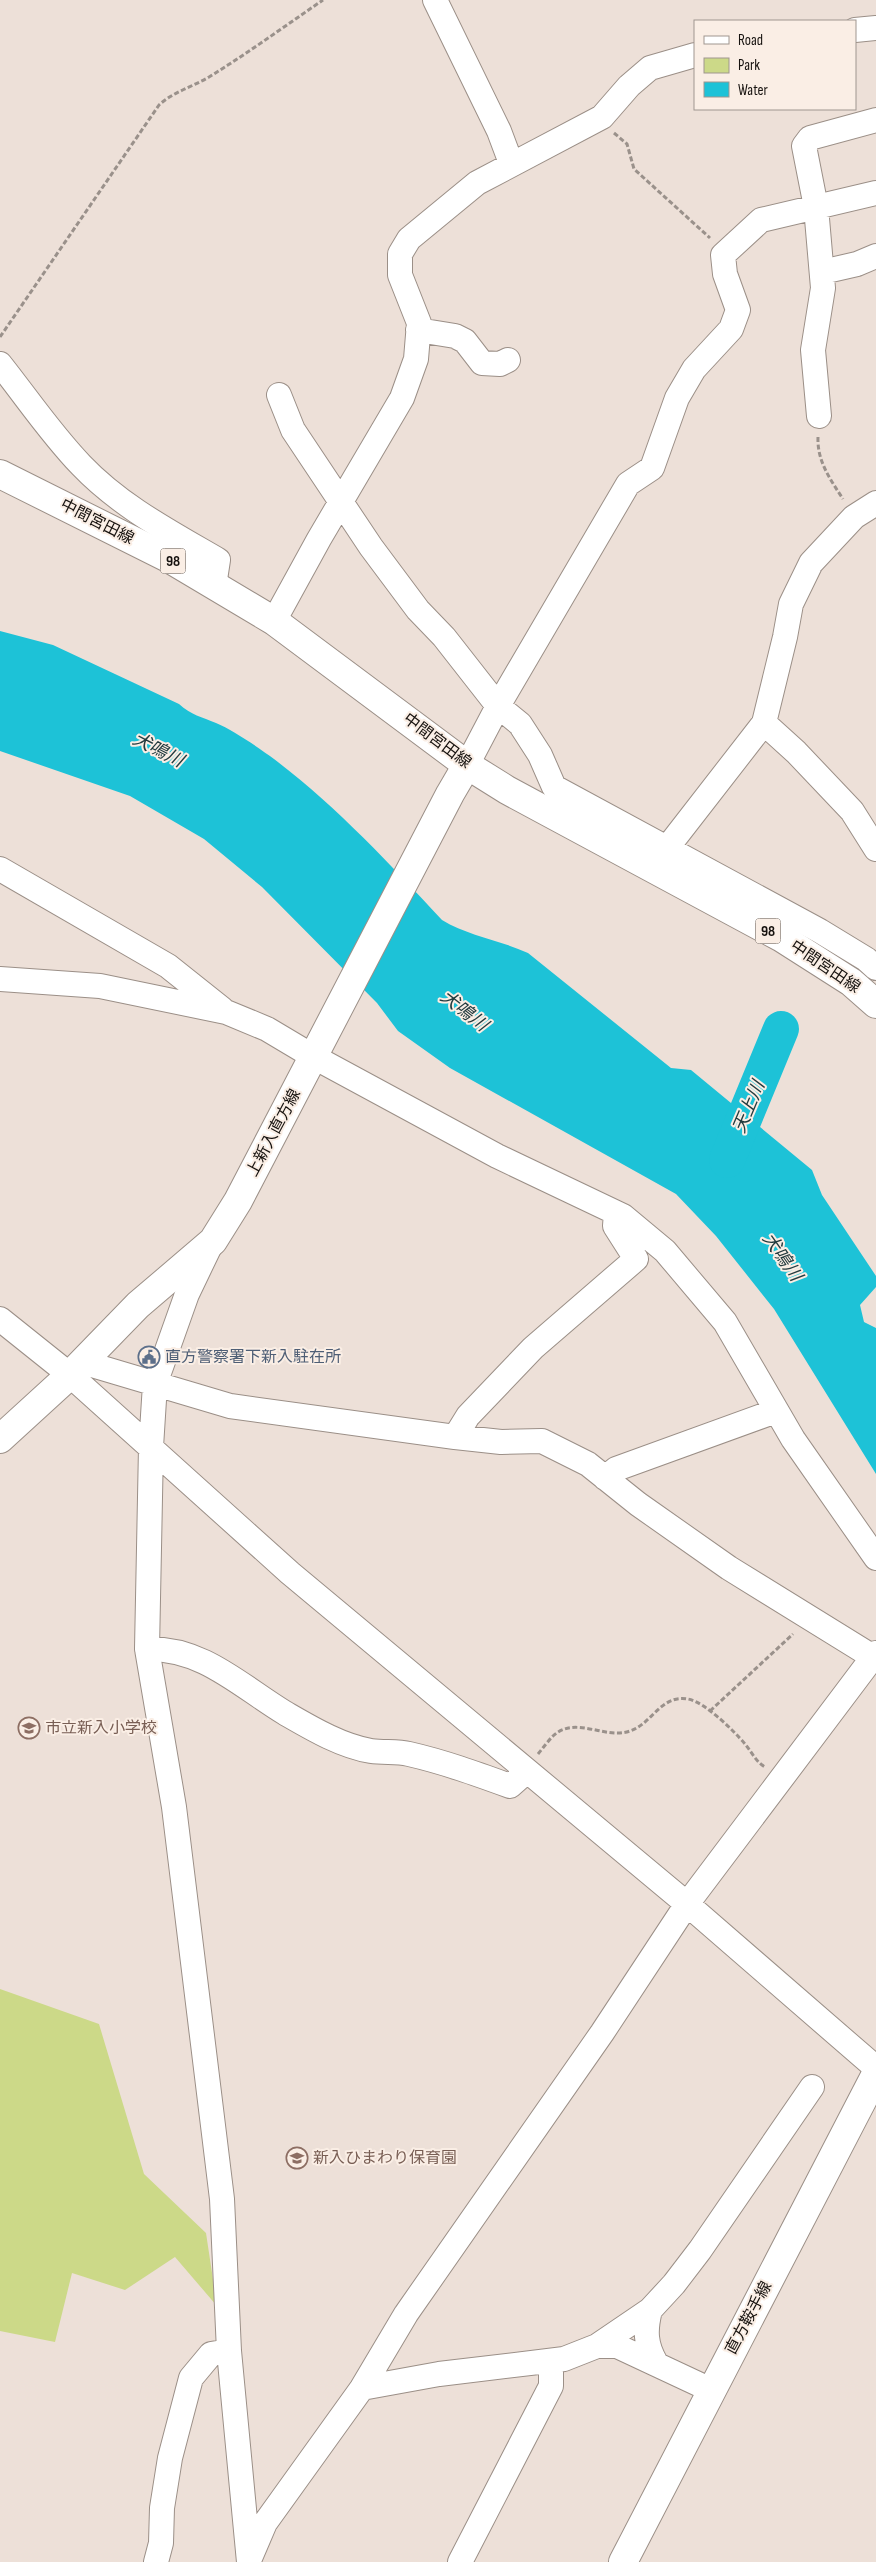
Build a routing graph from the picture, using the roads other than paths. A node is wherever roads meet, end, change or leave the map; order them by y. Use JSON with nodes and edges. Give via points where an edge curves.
{"nodes":[{"id":1,"x":435,"y":0,"type":"edge"},
{"id":2,"x":876,"y":28,"type":"edge"},
{"id":3,"x":856,"y":30,"type":"edge"},
{"id":4,"x":694,"y":55,"type":"edge"},
{"id":5,"x":876,"y":120,"type":"edge"},
{"id":6,"x":511,"y":163,"type":"junction"},
{"id":7,"x":876,"y":193,"type":"edge"},
{"id":8,"x":816,"y":207,"type":"junction"},
{"id":9,"x":876,"y":256,"type":"edge"},
{"id":10,"x":822,"y":272,"type":"junction"},
{"id":11,"x":418,"y":330,"type":"junction"},
{"id":12,"x":508,"y":360,"type":"dead end"},
{"id":13,"x":0,"y":364,"type":"edge"},
{"id":14,"x":279,"y":395,"type":"dead end"},
{"id":15,"x":819,"y":416,"type":"road end"},
{"id":16,"x":0,"y":474,"type":"edge"},
{"id":17,"x":341,"y":502,"type":"junction"},
{"id":18,"x":876,"y":503,"type":"edge"},
{"id":19,"x":214,"y":586,"type":"junction"},
{"id":20,"x":274,"y":621,"type":"junction"},
{"id":21,"x":498,"y":706,"type":"junction"},
{"id":22,"x":764,"y":723,"type":"junction"},
{"id":23,"x":467,"y":765,"type":"junction"},
{"id":24,"x":667,"y":848,"type":"junction"},
{"id":25,"x":876,"y":849,"type":"edge"},
{"id":26,"x":0,"y":868,"type":"edge"},
{"id":27,"x":874,"y":962,"type":"edge"},
{"id":28,"x":0,"y":979,"type":"edge"},
{"id":29,"x":876,"y":1004,"type":"edge"},
{"id":30,"x":226,"y":1012,"type":"junction"},
{"id":31,"x":317,"y":1052,"type":"junction"},
{"id":32,"x":616,"y":1213,"type":"junction"},
{"id":33,"x":213,"y":1241,"type":"junction"},
{"id":34,"x":0,"y":1319,"type":"edge"},
{"id":35,"x":0,"y":1335,"type":"edge"},
{"id":36,"x":25,"y":1339,"type":"junction"},
{"id":37,"x":76,"y":1369,"type":"junction"},
{"id":38,"x":155,"y":1384,"type":"junction"},
{"id":39,"x":776,"y":1411,"type":"junction"},
{"id":40,"x":455,"y":1437,"type":"junction"},
{"id":41,"x":0,"y":1440,"type":"edge"},
{"id":42,"x":151,"y":1447,"type":"junction"},
{"id":43,"x":606,"y":1478,"type":"junction"},
{"id":44,"x":876,"y":1558,"type":"edge"},
{"id":45,"x":146,"y":1649,"type":"junction"},
{"id":46,"x":874,"y":1654,"type":"edge"},
{"id":47,"x":527,"y":1771,"type":"junction"},
{"id":48,"x":687,"y":1904,"type":"junction"},
{"id":49,"x":876,"y":2068,"type":"edge"},
{"id":50,"x":876,"y":2074,"type":"edge"},
{"id":51,"x":812,"y":2087,"type":"dead end"},
{"id":52,"x":650,"y":2310,"type":"junction"},
{"id":53,"x":597,"y":2346,"type":"junction"},
{"id":54,"x":230,"y":2351,"type":"junction"},
{"id":55,"x":551,"y":2361,"type":"junction"},
{"id":56,"x":656,"y":2363,"type":"junction"},
{"id":57,"x":362,"y":2388,"type":"junction"},
{"id":58,"x":711,"y":2390,"type":"junction"},
{"id":59,"x":249,"y":2561,"type":"edge"},
{"id":60,"x":156,"y":2562,"type":"edge"},
{"id":61,"x":460,"y":2562,"type":"edge"},
{"id":62,"x":623,"y":2562,"type":"edge"}],
"edges":[{"from":1,"to":6,"type":"street","via":[[499,131]]},
{"from":2,"to":3,"type":"street"},
{"from":4,"to":6,"type":"street","via":[[650,68],[602,117],[530,157]]},
{"from":5,"to":8,"type":"street","via":[[810,138],[804,146]]},
{"from":6,"to":11,"type":"street","via":[[477,183],[409,239],[400,254],[400,275],[419,323]]},
{"from":7,"to":8,"type":"street"},
{"from":8,"to":10,"type":"street"},
{"from":8,"to":21,"type":"street","via":[[761,220],[723,255],[725,274],[738,310],[731,329],[694,369],[678,398],[652,468],[628,484]]},
{"from":9,"to":10,"type":"street"},
{"from":10,"to":15,"type":"street","via":[[824,288],[813,350]]},
{"from":11,"to":12,"type":"street","via":[[455,336],[465,341],[482,363],[500,364]]},
{"from":11,"to":17,"type":"street","via":[[416,359],[402,398]]},
{"from":13,"to":19,"type":"street","via":[[55,437],[109,492],[142,516],[218,560]]},
{"from":14,"to":17,"type":"street","via":[[293,430]]},
{"from":16,"to":19,"type":"main road","name":"中間宮田線","number":"98","via":[[161,555]]},
{"from":17,"to":20,"type":"street"},
{"from":17,"to":21,"type":"street","via":[[418,610],[444,636]]},
{"from":18,"to":22,"type":"street","via":[[854,517],[811,564],[791,604]]},
{"from":19,"to":20,"type":"main road","name":"中間宮田線","number":"98"},
{"from":20,"to":23,"type":"main road","name":"中間宮田線","number":"98"},
{"from":21,"to":23,"type":"street"},
{"from":21,"to":24,"type":"street","via":[[520,724],[540,755],[554,787]]},
{"from":22,"to":24,"type":"street"},
{"from":22,"to":25,"type":"street","via":[[852,811]]},
{"from":23,"to":29,"type":"main road","name":"中間宮田線","number":"98","via":[[507,790],[782,938],[851,982]]},
{"from":23,"to":31,"type":"main road","name":"上新入直方線"},
{"from":24,"to":27,"type":"street"},
{"from":26,"to":30,"type":"street","via":[[168,966]]},
{"from":28,"to":30,"type":"street","via":[[100,986]]},
{"from":30,"to":31,"type":"street"},
{"from":31,"to":32,"type":"street","via":[[497,1156]]},
{"from":31,"to":33,"type":"main road","name":"上新入直方線","via":[[238,1201]]},
{"from":32,"to":39,"type":"street","via":[[665,1251],[725,1322]]},
{"from":32,"to":40,"type":"street","via":[[615,1226],[636,1259],[533,1348],[468,1416]]},
{"from":33,"to":37,"type":"main road","name":"上新入直方線","via":[[138,1304]]},
{"from":33,"to":38,"type":"street","via":[[186,1294]]},
{"from":34,"to":36,"type":"street"},
{"from":35,"to":36,"type":"street"},
{"from":36,"to":37,"type":"street"},
{"from":37,"to":38,"type":"street"},
{"from":37,"to":41,"type":"main road","name":"上新入直方線"},
{"from":37,"to":42,"type":"street"},
{"from":38,"to":40,"type":"street","via":[[230,1406]]},
{"from":38,"to":42,"type":"street"},
{"from":39,"to":43,"type":"street","via":[[616,1470]]},
{"from":39,"to":44,"type":"street"},
{"from":40,"to":43,"type":"street","via":[[501,1442],[542,1441],[588,1464]]},
{"from":42,"to":45,"type":"street"},
{"from":42,"to":47,"type":"street","via":[[290,1574]]},
{"from":43,"to":46,"type":"street","via":[[729,1568]]},
{"from":45,"to":47,"type":"street","via":[[175,1650],[210,1664],[284,1713],[334,1739],[370,1751],[406,1753],[510,1786]]},
{"from":45,"to":54,"type":"street","via":[[174,1807],[222,2199]]},
{"from":46,"to":48,"type":"street"},
{"from":47,"to":48,"type":"street"},
{"from":48,"to":49,"type":"street"},
{"from":48,"to":57,"type":"street","via":[[602,2033],[406,2314]]},
{"from":50,"to":58,"type":"main road","name":"直方鞍手線"},
{"from":51,"to":52,"type":"street","via":[[700,2250]]},
{"from":52,"to":53,"type":"street"},
{"from":52,"to":56,"type":"street","via":[[645,2330],[648,2350]]},
{"from":53,"to":55,"type":"street"},
{"from":53,"to":56,"type":"street","via":[[617,2346]]},
{"from":54,"to":59,"type":"street"},
{"from":54,"to":60,"type":"street","via":[[211,2354],[191,2378],[170,2458]]},
{"from":55,"to":57,"type":"street","via":[[439,2374]]},
{"from":55,"to":61,"type":"street","via":[[551,2386]]},
{"from":56,"to":58,"type":"street"},
{"from":57,"to":59,"type":"street","via":[[265,2523]]},
{"from":58,"to":62,"type":"main road","name":"直方鞍手線"}]}
